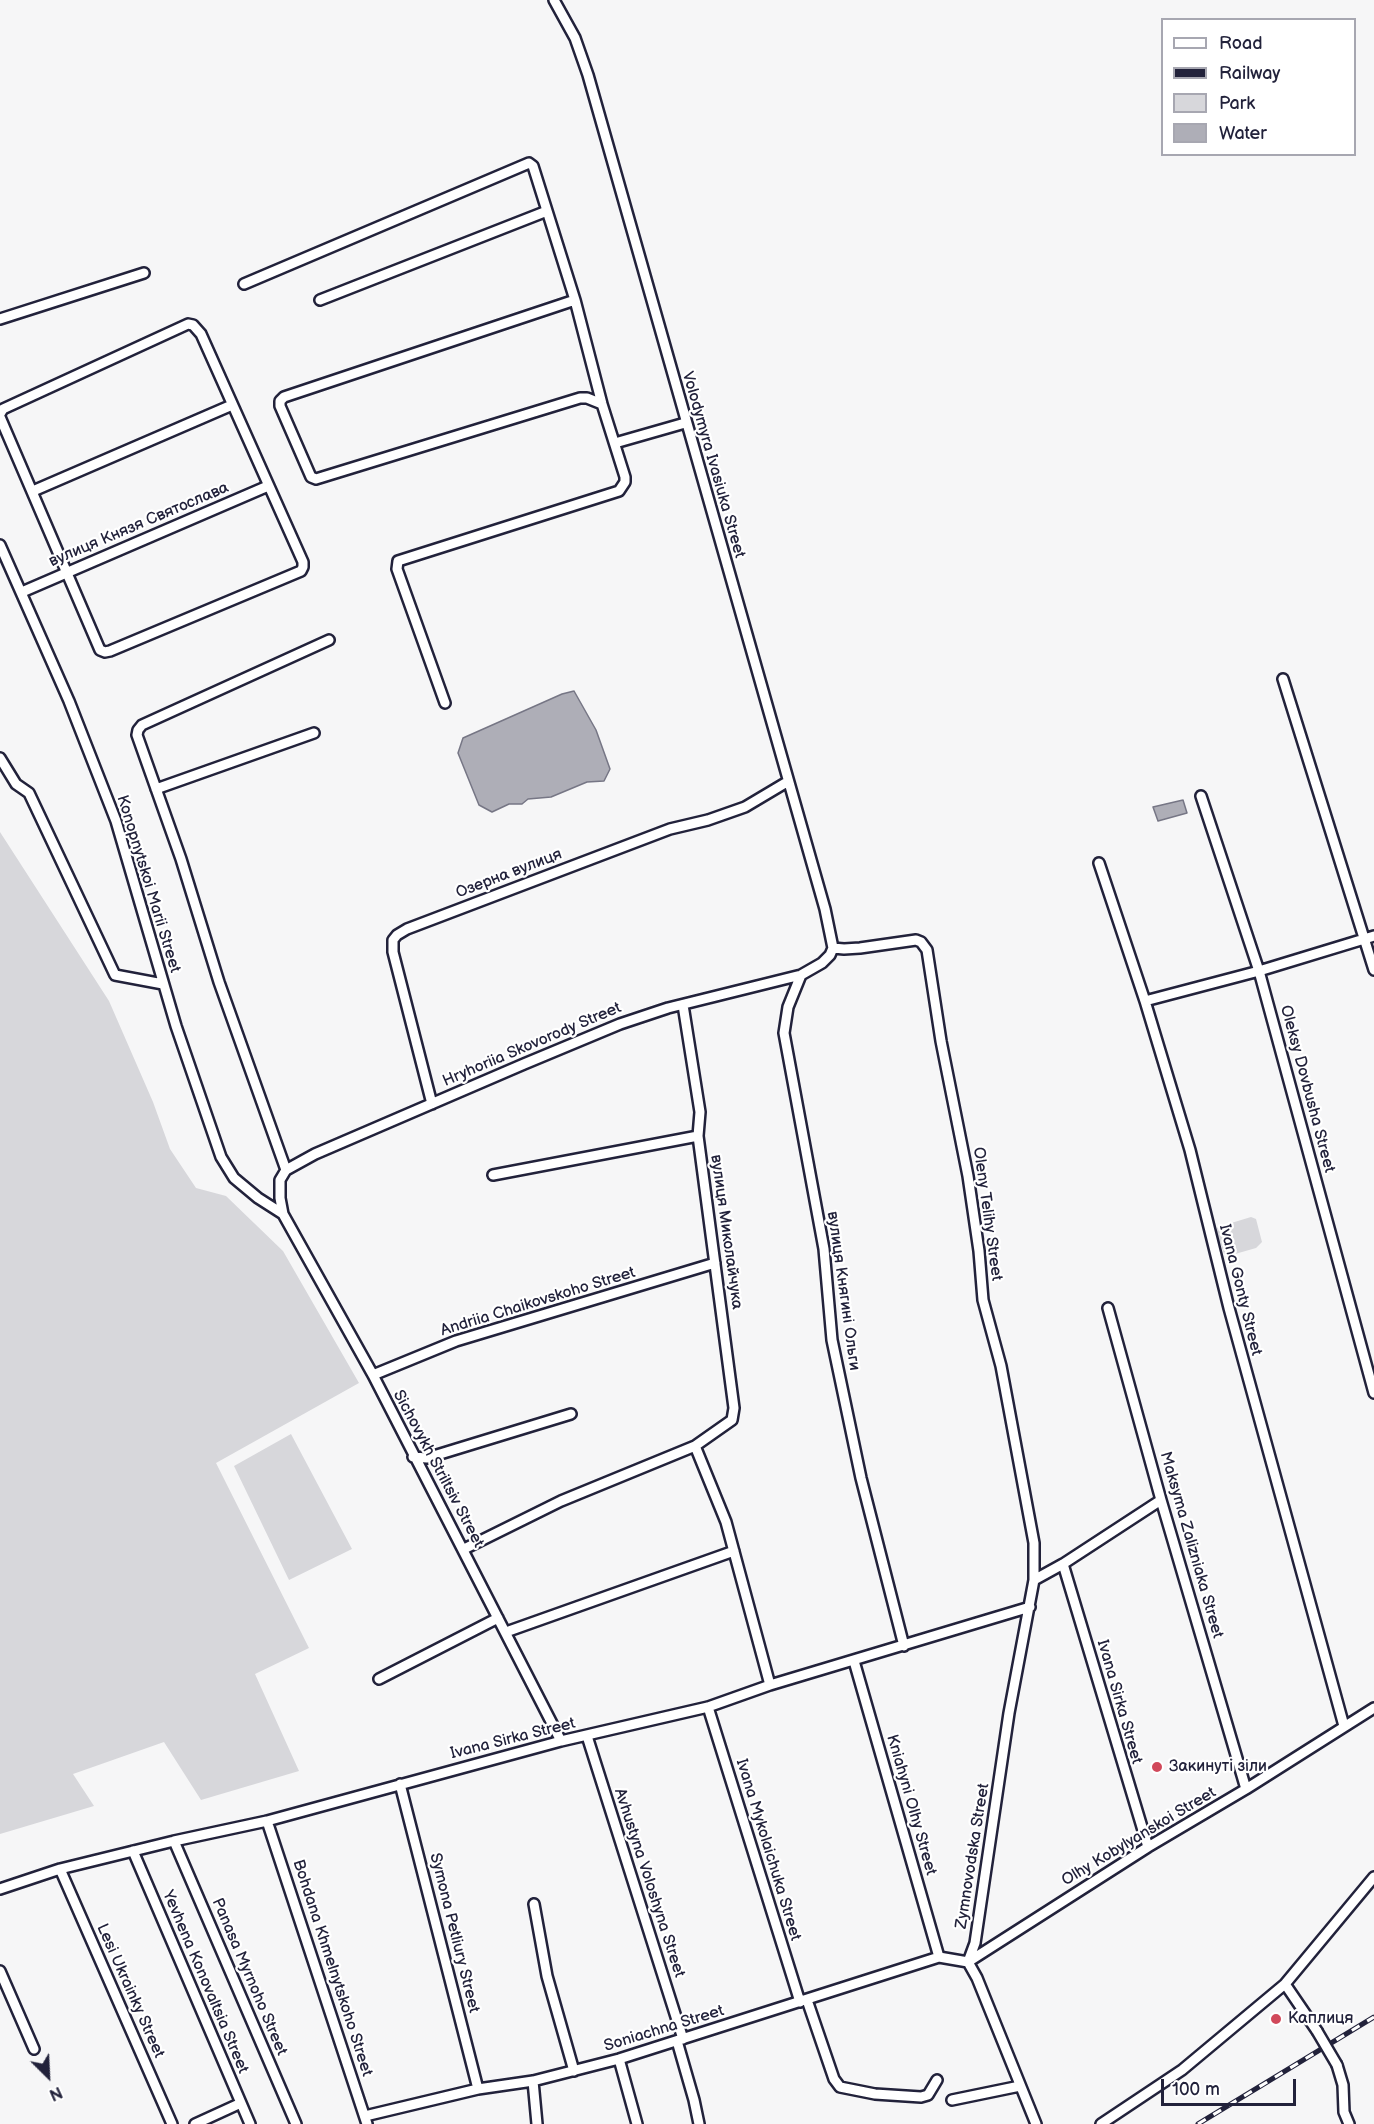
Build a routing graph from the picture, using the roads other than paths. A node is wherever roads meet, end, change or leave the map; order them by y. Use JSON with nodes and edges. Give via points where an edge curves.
{"nodes":[{"id":1,"x":554,"y":0,"type":"edge"},
{"id":2,"x":547,"y":210,"type":"junction"},
{"id":3,"x":144,"y":273,"type":"dead end"},
{"id":4,"x":244,"y":284,"type":"dead end"},
{"id":5,"x":320,"y":300,"type":"dead end"},
{"id":6,"x":575,"y":300,"type":"junction"},
{"id":7,"x":0,"y":319,"type":"edge"},
{"id":8,"x":603,"y":404,"type":"junction"},
{"id":9,"x":232,"y":405,"type":"junction"},
{"id":10,"x":0,"y":416,"type":"edge"},
{"id":11,"x":685,"y":423,"type":"junction"},
{"id":12,"x":615,"y":443,"type":"junction"},
{"id":13,"x":268,"y":486,"type":"junction"},
{"id":14,"x":33,"y":491,"type":"junction"},
{"id":15,"x":0,"y":545,"type":"edge"},
{"id":16,"x":67,"y":572,"type":"junction"},
{"id":17,"x":22,"y":592,"type":"junction"},
{"id":18,"x":329,"y":640,"type":"dead end"},
{"id":19,"x":1283,"y":679,"type":"dead end"},
{"id":20,"x":445,"y":703,"type":"dead end"},
{"id":21,"x":314,"y":733,"type":"dead end"},
{"id":22,"x":0,"y":758,"type":"edge"},
{"id":23,"x":787,"y":782,"type":"junction"},
{"id":24,"x":156,"y":789,"type":"junction"},
{"id":25,"x":1201,"y":796,"type":"dead end"},
{"id":26,"x":1099,"y":863,"type":"dead end"},
{"id":27,"x":1369,"y":937,"type":"edge"},
{"id":28,"x":832,"y":945,"type":"junction"},
{"id":29,"x":1374,"y":969,"type":"edge"},
{"id":30,"x":1259,"y":971,"type":"junction"},
{"id":31,"x":801,"y":975,"type":"junction"},
{"id":32,"x":163,"y":984,"type":"junction"},
{"id":33,"x":1145,"y":1001,"type":"junction"},
{"id":34,"x":683,"y":1005,"type":"junction"},
{"id":35,"x":431,"y":1100,"type":"junction"},
{"id":36,"x":698,"y":1136,"type":"junction"},
{"id":37,"x":286,"y":1170,"type":"junction"},
{"id":38,"x":493,"y":1175,"type":"dead end"},
{"id":39,"x":283,"y":1214,"type":"junction"},
{"id":40,"x":715,"y":1263,"type":"junction"},
{"id":41,"x":1108,"y":1308,"type":"dead end"},
{"id":42,"x":373,"y":1375,"type":"junction"},
{"id":43,"x":1374,"y":1393,"type":"edge"},
{"id":44,"x":571,"y":1414,"type":"dead end"},
{"id":45,"x":695,"y":1446,"type":"junction"},
{"id":46,"x":414,"y":1457,"type":"junction"},
{"id":47,"x":1161,"y":1500,"type":"junction"},
{"id":48,"x":464,"y":1549,"type":"junction"},
{"id":49,"x":734,"y":1551,"type":"junction"},
{"id":50,"x":1063,"y":1564,"type":"junction"},
{"id":51,"x":1034,"y":1580,"type":"junction"},
{"id":52,"x":1030,"y":1607,"type":"junction"},
{"id":53,"x":498,"y":1618,"type":"junction"},
{"id":54,"x":506,"y":1632,"type":"junction"},
{"id":55,"x":904,"y":1646,"type":"junction"},
{"id":56,"x":854,"y":1661,"type":"junction"},
{"id":57,"x":379,"y":1679,"type":"dead end"},
{"id":58,"x":770,"y":1685,"type":"junction"},
{"id":59,"x":708,"y":1707,"type":"junction"},
{"id":60,"x":1374,"y":1708,"type":"edge"},
{"id":61,"x":1344,"y":1726,"type":"junction"},
{"id":62,"x":587,"y":1736,"type":"junction"},
{"id":63,"x":561,"y":1741,"type":"junction"},
{"id":64,"x":400,"y":1784,"type":"junction"},
{"id":65,"x":1246,"y":1789,"type":"junction"},
{"id":66,"x":267,"y":1821,"type":"junction"},
{"id":67,"x":174,"y":1841,"type":"junction"},
{"id":68,"x":1148,"y":1847,"type":"junction"},
{"id":69,"x":133,"y":1851,"type":"junction"},
{"id":70,"x":60,"y":1869,"type":"junction"},
{"id":71,"x":1374,"y":1877,"type":"edge"},
{"id":72,"x":0,"y":1889,"type":"edge"},
{"id":73,"x":534,"y":1904,"type":"dead end"},
{"id":74,"x":939,"y":1957,"type":"junction"},
{"id":75,"x":968,"y":1962,"type":"junction"},
{"id":76,"x":0,"y":1971,"type":"edge"},
{"id":77,"x":1286,"y":1984,"type":"junction"},
{"id":78,"x":803,"y":2001,"type":"junction"},
{"id":79,"x":680,"y":2040,"type":"junction"},
{"id":80,"x":34,"y":2049,"type":"dead end"},
{"id":81,"x":619,"y":2059,"type":"junction"},
{"id":82,"x":574,"y":2071,"type":"junction"},
{"id":83,"x":937,"y":2080,"type":"dead end"},
{"id":84,"x":533,"y":2081,"type":"junction"},
{"id":85,"x":1020,"y":2086,"type":"junction"},
{"id":86,"x":478,"y":2089,"type":"junction"},
{"id":87,"x":952,"y":2100,"type":"dead end"},
{"id":88,"x":240,"y":2103,"type":"junction"},
{"id":89,"x":366,"y":2120,"type":"edge"},
{"id":90,"x":172,"y":2124,"type":"edge"},
{"id":91,"x":195,"y":2124,"type":"edge"},
{"id":92,"x":250,"y":2124,"type":"edge"},
{"id":93,"x":296,"y":2124,"type":"edge"},
{"id":94,"x":537,"y":2124,"type":"edge"},
{"id":95,"x":637,"y":2124,"type":"edge"},
{"id":96,"x":699,"y":2124,"type":"edge"},
{"id":97,"x":1035,"y":2124,"type":"edge"},
{"id":98,"x":1101,"y":2124,"type":"edge"},
{"id":99,"x":1349,"y":2124,"type":"edge"}],
"edges":[{"from":1,"to":11,"type":"street","name":"Volodymyra Ivasiuka Street","via":[[575,38],[588,75]]},
{"from":2,"to":4,"type":"street","via":[[533,166],[526,163]]},
{"from":2,"to":5,"type":"street"},
{"from":2,"to":6,"type":"street"},
{"from":3,"to":7,"type":"street"},
{"from":6,"to":8,"type":"street"},
{"from":6,"to":8,"type":"street","via":[[284,398],[280,406],[316,479],[580,398]]},
{"from":8,"to":12,"type":"street"},
{"from":9,"to":10,"type":"street","via":[[201,334],[188,324],[3,409]]},
{"from":9,"to":13,"type":"street"},
{"from":9,"to":14,"type":"street"},
{"from":10,"to":14,"type":"street"},
{"from":11,"to":12,"type":"street"},
{"from":11,"to":23,"type":"street","name":"Volodymyra Ivasiuka Street"},
{"from":12,"to":20,"type":"street","via":[[625,477],[620,491],[398,561],[397,570]]},
{"from":13,"to":16,"type":"street","name":"вулиця Князя Святослава"},
{"from":13,"to":16,"type":"street","via":[[303,562],[301,571],[105,652],[100,650]]},
{"from":14,"to":16,"type":"street"},
{"from":15,"to":17,"type":"street","name":"Konopnytskoi Marii Street"},
{"from":16,"to":17,"type":"street","name":"вулиця Князя Святослава"},
{"from":17,"to":32,"type":"street","name":"Konopnytskoi Marii Street","via":[[116,821]]},
{"from":18,"to":24,"type":"street","via":[[142,725],[137,735]]},
{"from":19,"to":27,"type":"street"},
{"from":21,"to":24,"type":"street"},
{"from":22,"to":32,"type":"street","via":[[16,784],[29,793],[115,975]]},
{"from":23,"to":28,"type":"street","name":"Volodymyra Ivasiuka Street"},
{"from":23,"to":35,"type":"street","name":"Озерна вулиця","via":[[745,807],[670,829],[397,935],[393,952]]},
{"from":24,"to":37,"type":"street"},
{"from":25,"to":30,"type":"street","name":"Oleksy Dovbusha Street"},
{"from":26,"to":33,"type":"street","name":"Ivana Gonty Street"},
{"from":27,"to":29,"type":"street"},
{"from":27,"to":30,"type":"street"},
{"from":28,"to":31,"type":"street","name":"Hryhoriia Skovorody Street","via":[[830,955],[822,963]]},
{"from":28,"to":51,"type":"street","name":"Oleny Telihy Street","via":[[852,949],[916,940],[927,950],[968,1176],[983,1300],[1002,1366],[1034,1543]]},
{"from":30,"to":33,"type":"street"},
{"from":30,"to":43,"type":"street","name":"Oleksy Dovbusha Street"},
{"from":31,"to":34,"type":"street","name":"Hryhoriia Skovorody Street"},
{"from":31,"to":55,"type":"street","name":"вулиця Княгині Ольги","via":[[788,1007],[784,1033],[824,1249],[832,1340],[861,1478]]},
{"from":32,"to":39,"type":"street","name":"Konopnytskoi Marii Street","via":[[221,1157],[234,1178]]},
{"from":33,"to":61,"type":"street","name":"Ivana Gonty Street","via":[[1190,1150]]},
{"from":34,"to":35,"type":"street","name":"Hryhoriia Skovorody Street","via":[[620,1024]]},
{"from":34,"to":36,"type":"street","name":"вулиця Миколайчука","via":[[700,1112]]},
{"from":35,"to":37,"type":"street","name":"Hryhoriia Skovorody Street"},
{"from":36,"to":38,"type":"street"},
{"from":36,"to":40,"type":"street","name":"вулиця Миколайчука"},
{"from":37,"to":39,"type":"street","via":[[280,1180]]},
{"from":39,"to":42,"type":"street","name":"Sichovykh Striltsiv Street"},
{"from":40,"to":42,"type":"street","name":"Andriia Chaikovskoho Street","via":[[456,1341]]},
{"from":40,"to":45,"type":"street","name":"вулиця Миколайчука","via":[[734,1408],[732,1420]]},
{"from":41,"to":47,"type":"street","name":"Maksyma Zalizniaka Street"},
{"from":42,"to":46,"type":"street","name":"Sichovykh Striltsiv Street"},
{"from":44,"to":46,"type":"street","via":[[427,1458]]},
{"from":45,"to":48,"type":"street","name":"вулиця Миколайчука","via":[[561,1501]]},
{"from":45,"to":49,"type":"street"},
{"from":46,"to":48,"type":"street","name":"Sichovykh Striltsiv Street"},
{"from":47,"to":50,"type":"street"},
{"from":47,"to":65,"type":"street","name":"Maksyma Zalizniaka Street"},
{"from":48,"to":53,"type":"street","name":"Sichovykh Striltsiv Street"},
{"from":49,"to":54,"type":"street"},
{"from":49,"to":58,"type":"street"},
{"from":50,"to":51,"type":"street"},
{"from":50,"to":68,"type":"street","name":"Ivana Sirka Street"},
{"from":51,"to":52,"type":"street","name":"Zymnovodska Street"},
{"from":52,"to":55,"type":"street","name":"Ivana Sirka Street"},
{"from":52,"to":75,"type":"street","name":"Zymnovodska Street","via":[[975,1942]]},
{"from":53,"to":54,"type":"street","name":"Sichovykh Striltsiv Street"},
{"from":53,"to":57,"type":"street"},
{"from":54,"to":63,"type":"street","name":"Sichovykh Striltsiv Street"},
{"from":55,"to":56,"type":"street","name":"Ivana Sirka Street"},
{"from":56,"to":58,"type":"street","name":"Ivana Sirka Street"},
{"from":56,"to":74,"type":"street","name":"Kniahyni Olhy Street"},
{"from":58,"to":59,"type":"street","name":"Ivana Sirka Street"},
{"from":59,"to":62,"type":"street","name":"Ivana Sirka Street"},
{"from":59,"to":78,"type":"street","name":"Ivana Mykolaichuka Street"},
{"from":60,"to":61,"type":"street","name":"Olhy Kobylyanskoi Street"},
{"from":61,"to":65,"type":"street","name":"Olhy Kobylyanskoi Street"},
{"from":62,"to":63,"type":"street","name":"Ivana Sirka Street"},
{"from":62,"to":79,"type":"street","name":"Avhustyna Voloshyna Street"},
{"from":63,"to":64,"type":"street","name":"Ivana Sirka Street"},
{"from":64,"to":66,"type":"street","name":"Ivana Sirka Street"},
{"from":64,"to":86,"type":"street","name":"Symona Petliury Street"},
{"from":65,"to":68,"type":"street","name":"Olhy Kobylyanskoi Street"},
{"from":66,"to":67,"type":"street","name":"Ivana Sirka Street"},
{"from":66,"to":89,"type":"street","name":"Bohdana Khmelnytskoho Street"},
{"from":67,"to":69,"type":"street","name":"Ivana Sirka Street"},
{"from":67,"to":93,"type":"street","name":"Panasa Myrnoho Street"},
{"from":68,"to":75,"type":"street","name":"Olhy Kobylyanskoi Street"},
{"from":69,"to":70,"type":"street","name":"Ivana Sirka Street"},
{"from":69,"to":88,"type":"street","name":"Yevhena Konovaltsia Street"},
{"from":70,"to":72,"type":"street","name":"Ivana Sirka Street"},
{"from":70,"to":90,"type":"street","name":"Lesi Ukrainky Street"},
{"from":71,"to":77,"type":"street"},
{"from":73,"to":82,"type":"street","via":[[547,1976]]},
{"from":74,"to":75,"type":"street","name":"Soniachna Street"},
{"from":74,"to":78,"type":"street","name":"Soniachna Street"},
{"from":75,"to":85,"type":"street"},
{"from":76,"to":80,"type":"street"},
{"from":77,"to":98,"type":"street","via":[[1182,2070]]},
{"from":77,"to":99,"type":"street","bridge":true,"via":[[1337,2065]]},
{"from":78,"to":79,"type":"street","name":"Soniachna Street"},
{"from":78,"to":83,"type":"street","name":"Ivana Mykolaichuka Street","via":[[840,2087],[921,2097],[928,2095]]},
{"from":79,"to":81,"type":"street","name":"Soniachna Street"},
{"from":79,"to":96,"type":"street","name":"Avhustyna Voloshyna Street"},
{"from":81,"to":82,"type":"street","name":"Soniachna Street"},
{"from":81,"to":95,"type":"street"},
{"from":82,"to":84,"type":"street","name":"Soniachna Street"},
{"from":84,"to":86,"type":"street","name":"Soniachna Street"},
{"from":84,"to":94,"type":"street"},
{"from":85,"to":87,"type":"street"},
{"from":85,"to":97,"type":"street"},
{"from":86,"to":89,"type":"street","name":"Soniachna Street"},
{"from":88,"to":91,"type":"street"},
{"from":88,"to":92,"type":"street","name":"Yevhena Konovaltsia Street"}]}
